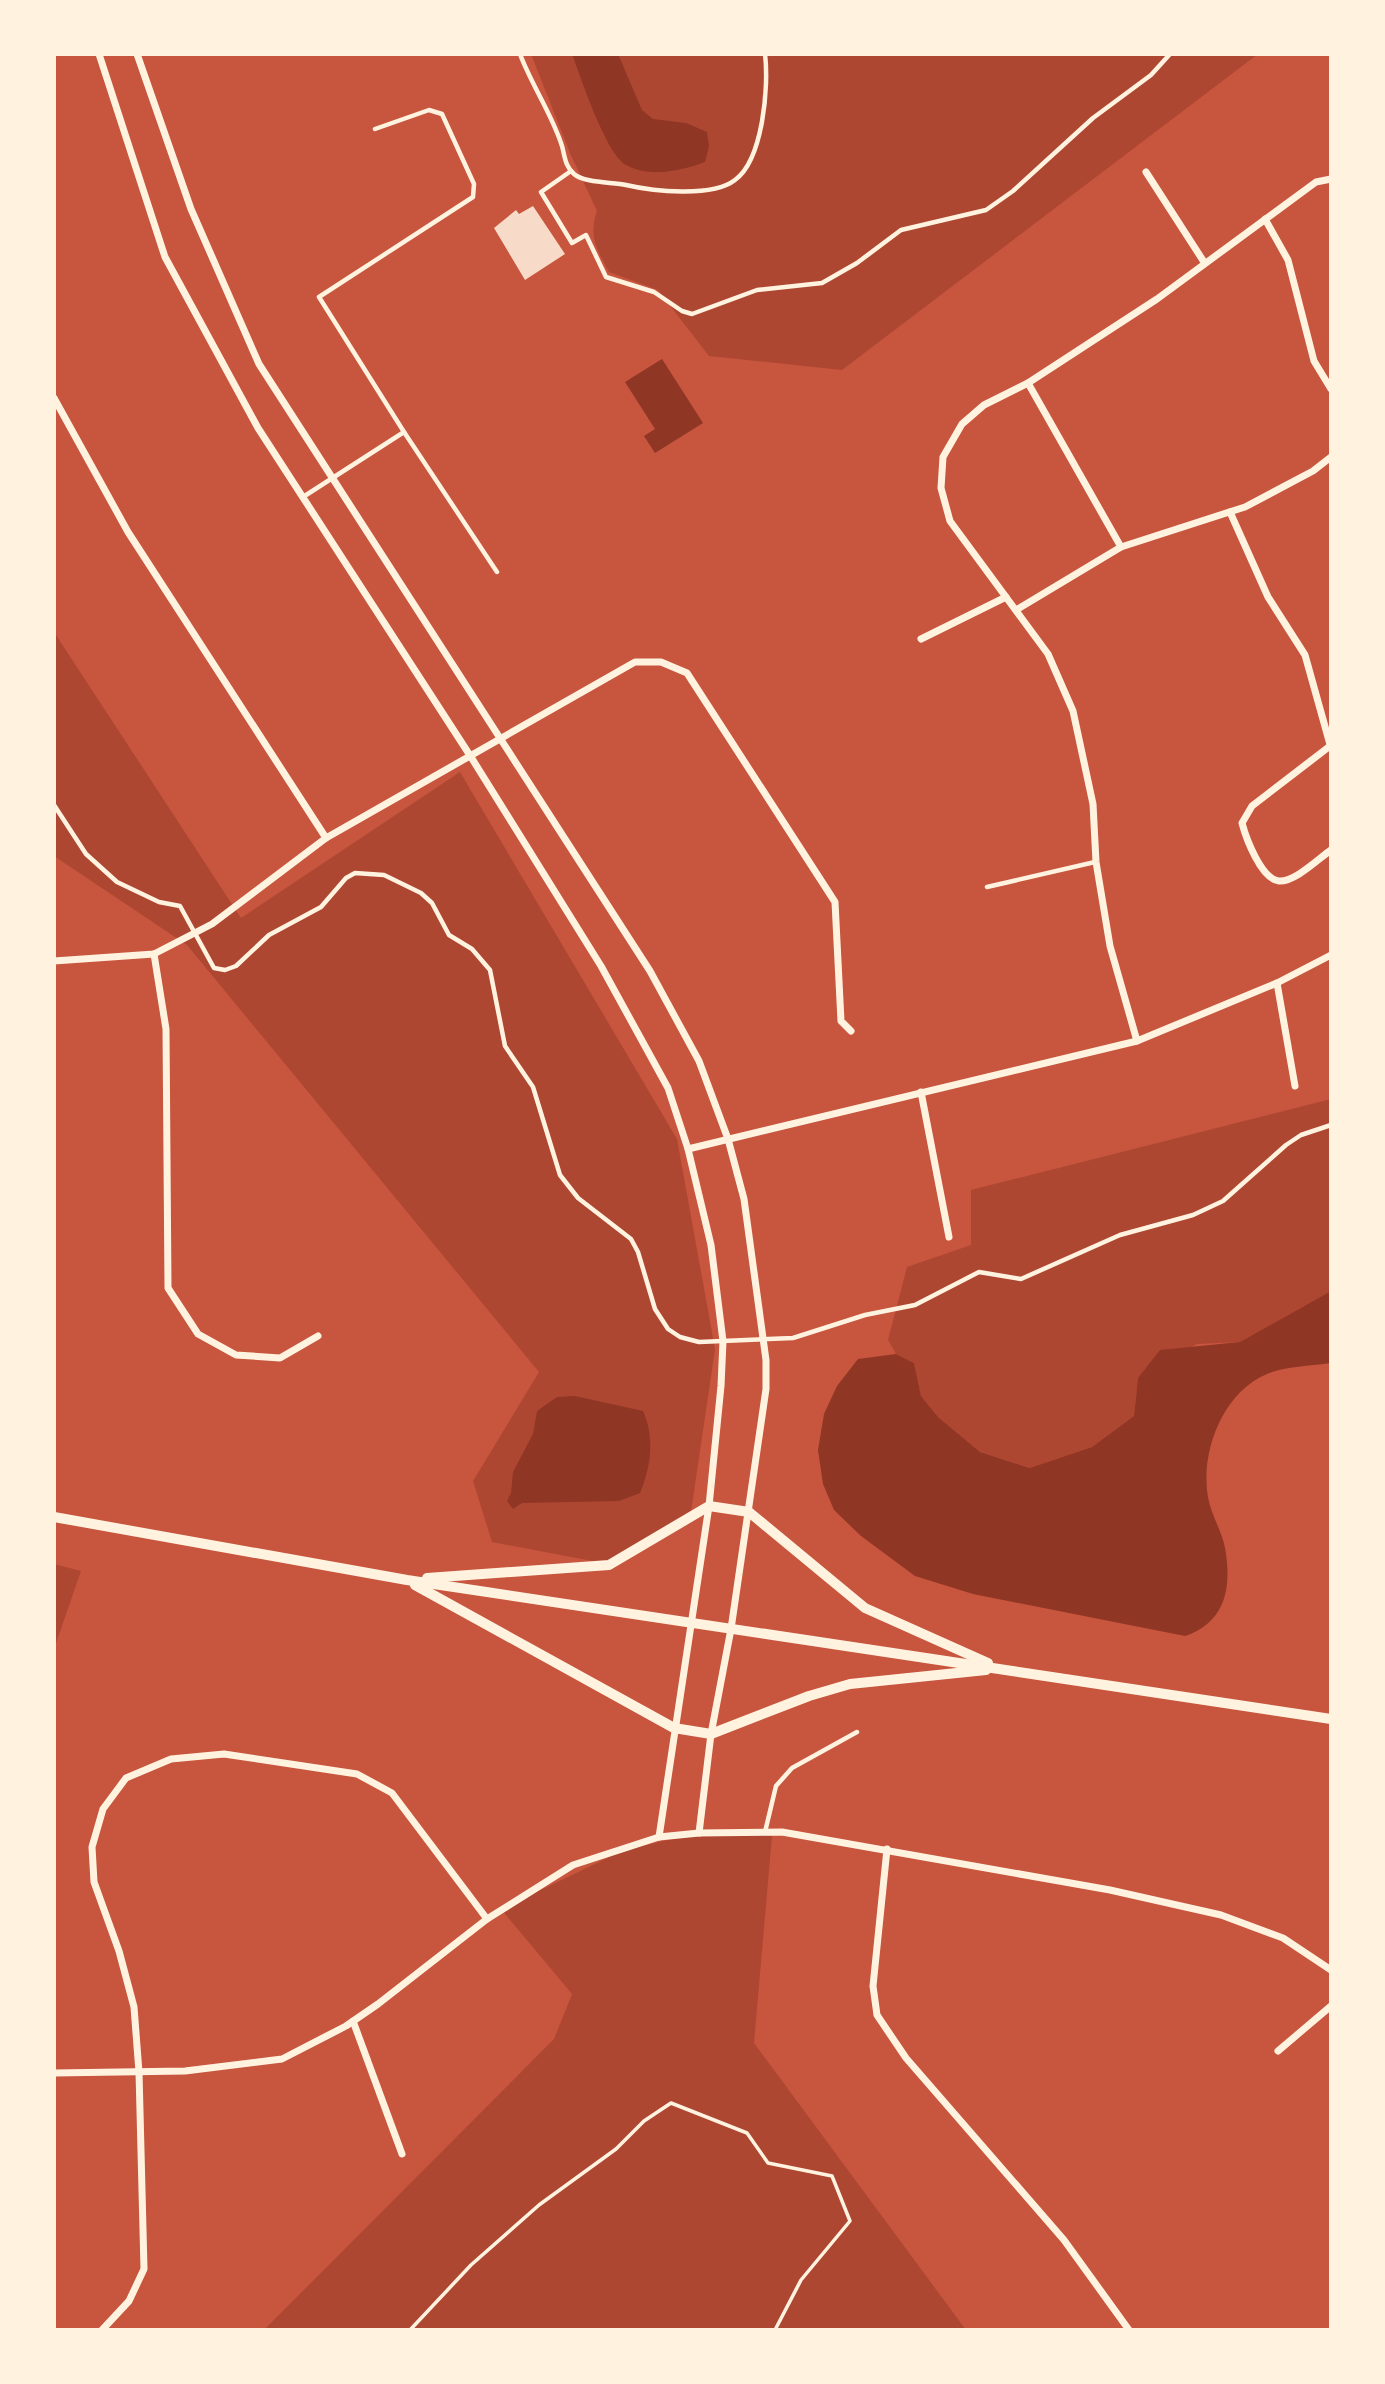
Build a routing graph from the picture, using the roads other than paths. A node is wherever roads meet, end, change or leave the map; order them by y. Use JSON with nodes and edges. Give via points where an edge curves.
{"nodes":[{"id":1,"x":99,"y":54,"type":"edge"},
{"id":2,"x":137,"y":54,"type":"edge"},
{"id":3,"x":520,"y":54,"type":"edge"},
{"id":4,"x":765,"y":54,"type":"edge"},
{"id":5,"x":1170,"y":54,"type":"edge"},
{"id":6,"x":375,"y":129,"type":"dead end"},
{"id":7,"x":571,"y":171,"type":"junction"},
{"id":8,"x":1146,"y":172,"type":"dead end"},
{"id":9,"x":1331,"y":178,"type":"edge"},
{"id":10,"x":1265,"y":219,"type":"junction"},
{"id":11,"x":1204,"y":262,"type":"junction"},
{"id":12,"x":1028,"y":383,"type":"junction"},
{"id":13,"x":1331,"y":388,"type":"edge"},
{"id":14,"x":54,"y":398,"type":"edge"},
{"id":15,"x":404,"y":432,"type":"junction"},
{"id":16,"x":1331,"y":457,"type":"edge"},
{"id":17,"x":331,"y":478,"type":"junction"},
{"id":18,"x":303,"y":497,"type":"junction"},
{"id":19,"x":1230,"y":512,"type":"junction"},
{"id":20,"x":1121,"y":547,"type":"junction"},
{"id":21,"x":496,"y":572,"type":"dead end"},
{"id":22,"x":1006,"y":597,"type":"junction"},
{"id":23,"x":1016,"y":610,"type":"junction"},
{"id":24,"x":921,"y":639,"type":"dead end"},
{"id":25,"x":501,"y":740,"type":"junction"},
{"id":26,"x":1330,"y":747,"type":"edge"},
{"id":27,"x":471,"y":757,"type":"junction"},
{"id":28,"x":54,"y":805,"type":"edge"},
{"id":29,"x":326,"y":838,"type":"junction"},
{"id":30,"x":1331,"y":850,"type":"edge"},
{"id":31,"x":1096,"y":862,"type":"junction"},
{"id":32,"x":987,"y":887,"type":"dead end"},
{"id":33,"x":195,"y":933,"type":"junction"},
{"id":34,"x":154,"y":954,"type":"junction"},
{"id":35,"x":1331,"y":956,"type":"edge"},
{"id":36,"x":54,"y":961,"type":"edge"},
{"id":37,"x":1278,"y":983,"type":"junction"},
{"id":38,"x":851,"y":1031,"type":"dead end"},
{"id":39,"x":1137,"y":1041,"type":"junction"},
{"id":40,"x":1296,"y":1086,"type":"dead end"},
{"id":41,"x":921,"y":1092,"type":"junction"},
{"id":42,"x":1331,"y":1125,"type":"edge"},
{"id":43,"x":728,"y":1139,"type":"junction"},
{"id":44,"x":688,"y":1149,"type":"junction"},
{"id":45,"x":949,"y":1237,"type":"dead end"},
{"id":46,"x":318,"y":1336,"type":"dead end"},
{"id":47,"x":763,"y":1337,"type":"junction"},
{"id":48,"x":723,"y":1340,"type":"junction"},
{"id":49,"x":709,"y":1506,"type":"junction"},
{"id":50,"x":749,"y":1512,"type":"junction"},
{"id":51,"x":54,"y":1517,"type":"edge"},
{"id":52,"x":407,"y":1580,"type":"junction"},
{"id":53,"x":692,"y":1622,"type":"junction"},
{"id":54,"x":730,"y":1629,"type":"junction"},
{"id":55,"x":1002,"y":1669,"type":"junction"},
{"id":56,"x":1331,"y":1719,"type":"edge"},
{"id":57,"x":674,"y":1728,"type":"junction"},
{"id":58,"x":857,"y":1732,"type":"dead end"},
{"id":59,"x":711,"y":1734,"type":"junction"},
{"id":60,"x":765,"y":1832,"type":"junction"},
{"id":61,"x":699,"y":1833,"type":"junction"},
{"id":62,"x":659,"y":1837,"type":"junction"},
{"id":63,"x":887,"y":1849,"type":"junction"},
{"id":64,"x":486,"y":1919,"type":"junction"},
{"id":65,"x":1331,"y":1970,"type":"edge"},
{"id":66,"x":1331,"y":2006,"type":"edge"},
{"id":67,"x":353,"y":2021,"type":"junction"},
{"id":68,"x":1278,"y":2051,"type":"dead end"},
{"id":69,"x":139,"y":2072,"type":"junction"},
{"id":70,"x":54,"y":2073,"type":"edge"},
{"id":71,"x":402,"y":2154,"type":"dead end"},
{"id":72,"x":102,"y":2330,"type":"edge"},
{"id":73,"x":1129,"y":2330,"type":"edge"}],
"edges":[{"from":1,"to":18,"type":"street","via":[[165,257],[258,428]]},
{"from":2,"to":17,"type":"street","via":[[225,293],[259,364]]},
{"from":3,"to":7,"type":"lane"},
{"from":4,"to":7,"type":"lane","via":[[766,100],[747,166],[736,180],[702,190],[675,191],[577,177]]},
{"from":5,"to":7,"type":"lane","via":[[1151,75],[986,210],[901,230],[822,283],[757,290],[692,314],[654,292],[606,277],[586,235],[572,243],[541,192]]},
{"from":6,"to":15,"type":"lane","via":[[429,110],[442,114],[474,184],[473,197],[319,297]]},
{"from":8,"to":11,"type":"street"},
{"from":9,"to":10,"type":"street","via":[[1316,182]]},
{"from":10,"to":11,"type":"street"},
{"from":10,"to":13,"type":"street","via":[[1288,260],[1314,361]]},
{"from":11,"to":12,"type":"street","via":[[1157,299]]},
{"from":12,"to":20,"type":"street"},
{"from":12,"to":22,"type":"street","via":[[984,405],[962,424],[943,457],[941,488],[950,521]]},
{"from":14,"to":29,"type":"street","via":[[128,532]]},
{"from":15,"to":17,"type":"lane"},
{"from":15,"to":21,"type":"lane"},
{"from":16,"to":19,"type":"street"},
{"from":17,"to":18,"type":"lane"},
{"from":17,"to":25,"type":"street"},
{"from":18,"to":27,"type":"street"},
{"from":19,"to":20,"type":"street"},
{"from":19,"to":26,"type":"street","via":[[1268,597],[1305,655]]},
{"from":20,"to":23,"type":"street"},
{"from":22,"to":23,"type":"street"},
{"from":22,"to":24,"type":"street"},
{"from":23,"to":31,"type":"street","via":[[1048,654],[1073,711],[1093,804]]},
{"from":25,"to":27,"type":"street"},
{"from":25,"to":38,"type":"street","via":[[635,662],[661,662],[687,673],[835,902],[841,1021]]},
{"from":25,"to":43,"type":"street","via":[[650,971],[699,1060]]},
{"from":26,"to":30,"type":"street","via":[[1252,806],[1242,823],[1256,857],[1270,877],[1280,881]]},
{"from":27,"to":29,"type":"street"},
{"from":27,"to":44,"type":"street","via":[[601,967],[668,1088]]},
{"from":28,"to":33,"type":"lane","via":[[74,838],[103,870],[147,897],[180,906]]},
{"from":29,"to":33,"type":"street","via":[[212,925]]},
{"from":31,"to":32,"type":"lane"},
{"from":31,"to":39,"type":"street","via":[[1110,946]]},
{"from":33,"to":34,"type":"street"},
{"from":33,"to":48,"type":"lane","via":[[209,962],[225,970],[283,925],[321,907],[355,873],[384,875],[421,893],[432,903],[449,936],[472,949],[490,970],[505,1046],[533,1087],[554,1161],[568,1187],[631,1239],[655,1309],[668,1329],[699,1342]]},
{"from":34,"to":36,"type":"street"},
{"from":34,"to":46,"type":"street","via":[[166,1029],[168,1288],[198,1334],[236,1355],[280,1357]]},
{"from":35,"to":37,"type":"street"},
{"from":37,"to":39,"type":"street"},
{"from":37,"to":40,"type":"street"},
{"from":39,"to":41,"type":"street"},
{"from":41,"to":43,"type":"street"},
{"from":41,"to":45,"type":"street"},
{"from":42,"to":47,"type":"lane","via":[[1294,1140],[1223,1201],[1193,1215],[1120,1235],[1021,1279],[979,1272],[915,1305],[793,1338]]},
{"from":43,"to":44,"type":"street"},
{"from":43,"to":47,"type":"street","via":[[744,1199]]},
{"from":44,"to":48,"type":"street","via":[[710,1245]]},
{"from":47,"to":48,"type":"lane"},
{"from":47,"to":50,"type":"street","via":[[766,1389]]},
{"from":48,"to":49,"type":"street"},
{"from":49,"to":50,"type":"street"},
{"from":49,"to":52,"type":"street","via":[[609,1565]]},
{"from":49,"to":53,"type":"street"},
{"from":50,"to":54,"type":"street"},
{"from":50,"to":55,"type":"street","via":[[865,1608]]},
{"from":51,"to":52,"type":"street"},
{"from":52,"to":53,"type":"street"},
{"from":52,"to":57,"type":"street"},
{"from":53,"to":54,"type":"street"},
{"from":53,"to":57,"type":"street"},
{"from":54,"to":55,"type":"street"},
{"from":54,"to":59,"type":"street"},
{"from":55,"to":56,"type":"street"},
{"from":55,"to":59,"type":"street","via":[[850,1684]]},
{"from":57,"to":59,"type":"street"},
{"from":57,"to":62,"type":"street"},
{"from":58,"to":60,"type":"lane","via":[[792,1768],[776,1786]]},
{"from":59,"to":61,"type":"street"},
{"from":60,"to":61,"type":"street"},
{"from":60,"to":63,"type":"street"},
{"from":61,"to":62,"type":"street"},
{"from":62,"to":64,"type":"street","via":[[573,1865]]},
{"from":63,"to":65,"type":"street","via":[[1110,1889],[1221,1915],[1283,1938]]},
{"from":63,"to":73,"type":"street","via":[[873,1986],[877,2015],[906,2058],[1064,2240]]},
{"from":64,"to":67,"type":"street"},
{"from":64,"to":69,"type":"street","via":[[391,1793],[357,1774],[224,1754],[171,1759],[126,1778],[103,1809],[92,1847],[94,1882],[134,2007]]},
{"from":66,"to":68,"type":"street"},
{"from":67,"to":69,"type":"street","via":[[282,2059]]},
{"from":67,"to":71,"type":"street"},
{"from":69,"to":70,"type":"street"},
{"from":69,"to":72,"type":"street","via":[[144,2269],[129,2301]]}]}
